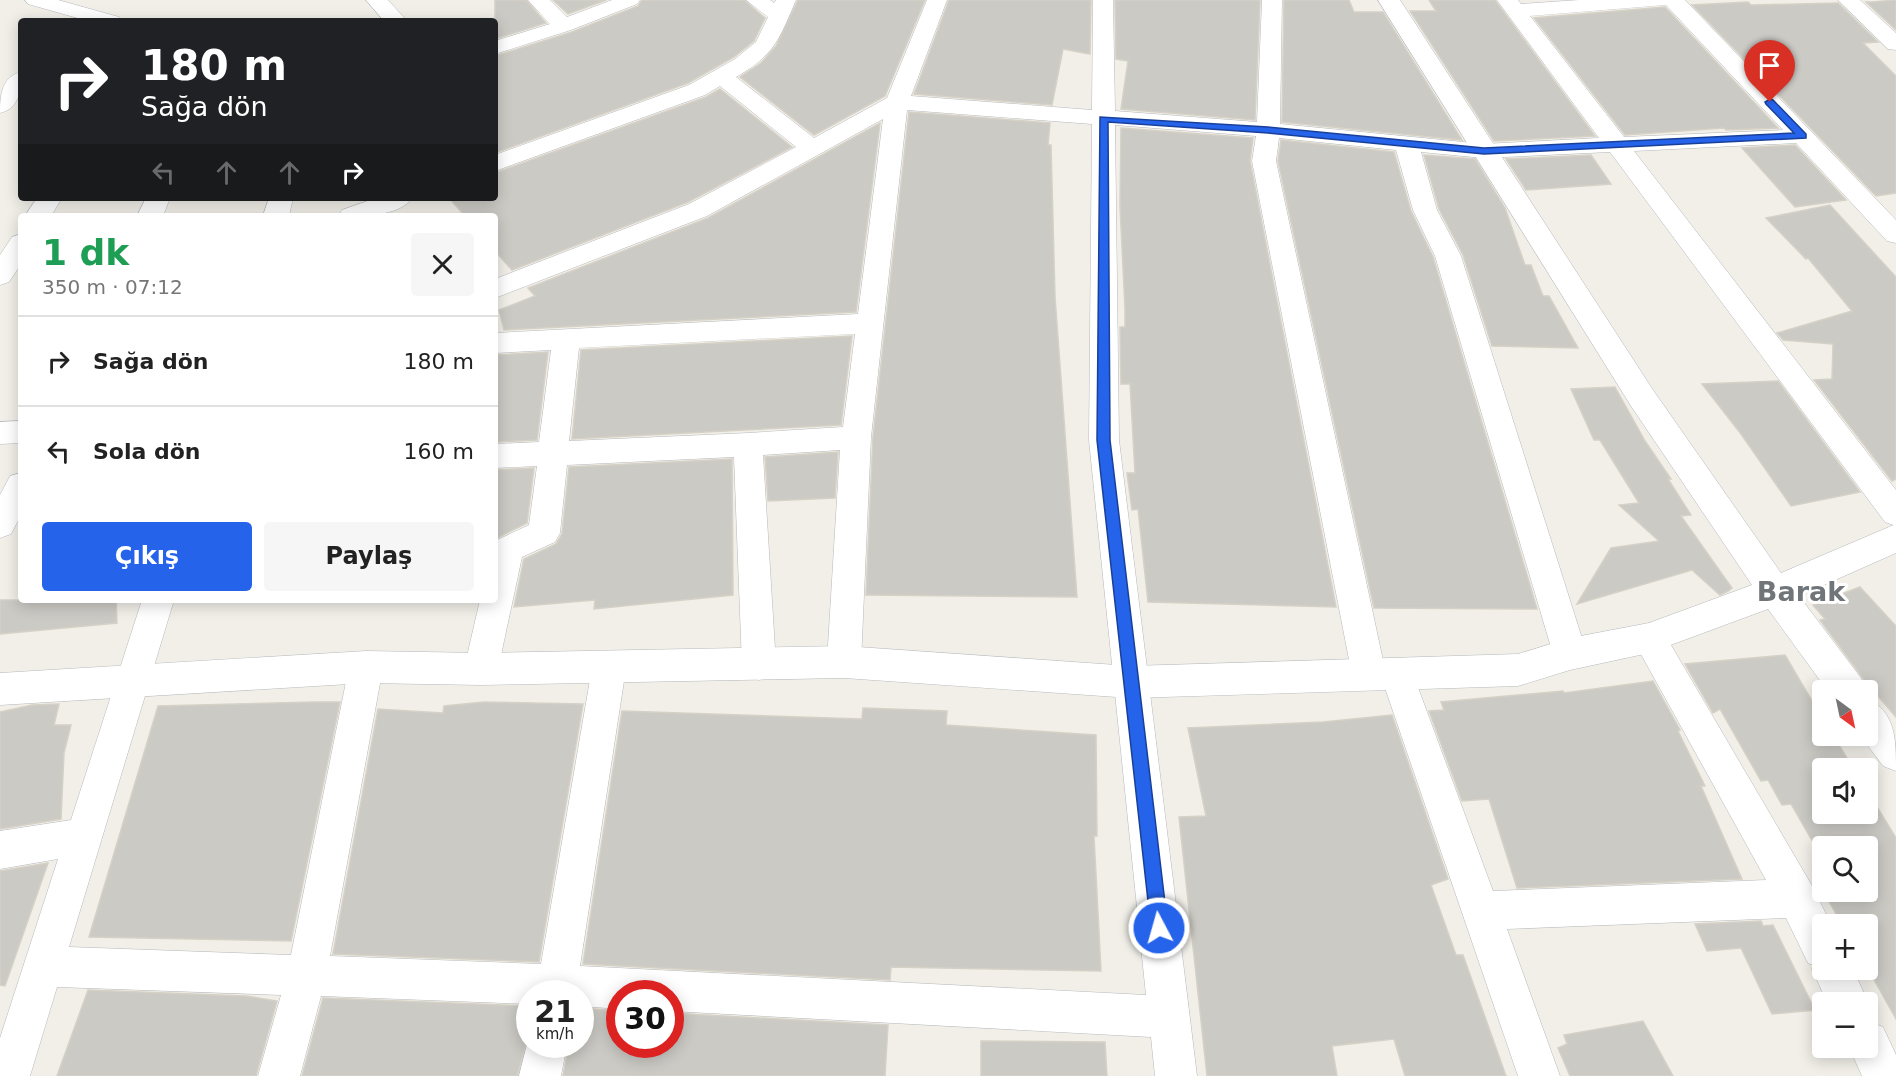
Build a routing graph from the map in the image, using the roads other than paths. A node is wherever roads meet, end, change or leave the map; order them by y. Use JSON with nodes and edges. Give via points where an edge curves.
{"nodes":[{"id":1,"x":38,"y":0,"type":"edge"},
{"id":2,"x":376,"y":0,"type":"edge"},
{"id":3,"x":538,"y":0,"type":"edge"},
{"id":4,"x":630,"y":0,"type":"edge"},
{"id":5,"x":756,"y":0,"type":"edge"},
{"id":6,"x":937,"y":0,"type":"edge"},
{"id":7,"x":1103,"y":0,"type":"edge"},
{"id":8,"x":1272,"y":0,"type":"edge"},
{"id":9,"x":1389,"y":0,"type":"edge"},
{"id":10,"x":1662,"y":0,"type":"edge"},
{"id":11,"x":1673,"y":0,"type":"edge"},
{"id":12,"x":1848,"y":0,"type":"edge"},
{"id":13,"x":1511,"y":5,"type":"edge"},
{"id":14,"x":783,"y":8,"type":"edge"},
{"id":15,"x":93,"y":18,"type":"edge"},
{"id":16,"x":393,"y":18,"type":"edge"},
{"id":17,"x":564,"y":26,"type":"junction"},
{"id":18,"x":1896,"y":44,"type":"edge"},
{"id":19,"x":498,"y":47,"type":"edge"},
{"id":20,"x":0,"y":71,"type":"edge"},
{"id":21,"x":721,"y":76,"type":"junction"},
{"id":22,"x":18,"y":77,"type":"edge"},
{"id":23,"x":18,"y":82,"type":"edge"},
{"id":24,"x":897,"y":102,"type":"junction"},
{"id":25,"x":0,"y":106,"type":"edge"},
{"id":26,"x":1103,"y":119,"type":"junction"},
{"id":27,"x":1268,"y":130,"type":"junction"},
{"id":28,"x":1802,"y":136,"type":"junction"},
{"id":29,"x":1407,"y":145,"type":"junction"},
{"id":30,"x":1615,"y":145,"type":"junction"},
{"id":31,"x":812,"y":148,"type":"junction"},
{"id":32,"x":1484,"y":151,"type":"junction"},
{"id":33,"x":498,"y":162,"type":"edge"},
{"id":34,"x":392,"y":201,"type":"edge"},
{"id":35,"x":359,"y":213,"type":"edge"},
{"id":36,"x":1896,"y":235,"type":"edge"},
{"id":37,"x":18,"y":248,"type":"edge"},
{"id":38,"x":0,"y":276,"type":"edge"},
{"id":39,"x":498,"y":288,"type":"edge"},
{"id":40,"x":870,"y":323,"type":"junction"},
{"id":41,"x":566,"y":339,"type":"junction"},
{"id":42,"x":498,"y":343,"type":"edge"},
{"id":43,"x":18,"y":432,"type":"edge"},
{"id":44,"x":0,"y":433,"type":"edge"},
{"id":45,"x":856,"y":436,"type":"junction"},
{"id":46,"x":748,"y":445,"type":"junction"},
{"id":47,"x":553,"y":453,"type":"junction"},
{"id":48,"x":498,"y":456,"type":"edge"},
{"id":49,"x":18,"y":491,"type":"edge"},
{"id":50,"x":0,"y":525,"type":"edge"},
{"id":51,"x":1893,"y":537,"type":"edge"},
{"id":52,"x":1775,"y":591,"type":"junction"},
{"id":53,"x":498,"y":593,"type":"edge"},
{"id":54,"x":157,"y":603,"type":"edge"},
{"id":55,"x":496,"y":603,"type":"edge"},
{"id":56,"x":1649,"y":638,"type":"junction"},
{"id":57,"x":1570,"y":654,"type":"junction"},
{"id":58,"x":844,"y":662,"type":"junction"},
{"id":59,"x":759,"y":665,"type":"junction"},
{"id":60,"x":366,"y":668,"type":"junction"},
{"id":61,"x":609,"y":668,"type":"junction"},
{"id":62,"x":481,"y":669,"type":"junction"},
{"id":63,"x":1383,"y":674,"type":"junction"},
{"id":64,"x":1841,"y":680,"type":"edge"},
{"id":65,"x":1131,"y":682,"type":"junction"},
{"id":66,"x":132,"y":683,"type":"junction"},
{"id":67,"x":3,"y":691,"type":"edge"},
{"id":68,"x":1878,"y":729,"type":"edge"},
{"id":69,"x":1896,"y":753,"type":"edge"},
{"id":70,"x":86,"y":836,"type":"junction"},
{"id":71,"x":0,"y":850,"type":"edge"},
{"id":72,"x":1797,"y":898,"type":"junction"},
{"id":73,"x":1480,"y":911,"type":"junction"},
{"id":74,"x":1812,"y":929,"type":"edge"},
{"id":75,"x":44,"y":966,"type":"junction"},
{"id":76,"x":307,"y":974,"type":"junction"},
{"id":77,"x":558,"y":980,"type":"edge"},
{"id":78,"x":516,"y":987,"type":"edge"},
{"id":79,"x":594,"y":991,"type":"edge"},
{"id":80,"x":1169,"y":1017,"type":"junction"},
{"id":81,"x":543,"y":1058,"type":"edge"},
{"id":82,"x":1876,"y":1058,"type":"edge"},
{"id":83,"x":9,"y":1076,"type":"edge"},
{"id":84,"x":279,"y":1076,"type":"edge"},
{"id":85,"x":540,"y":1076,"type":"edge"},
{"id":86,"x":1176,"y":1076,"type":"edge"},
{"id":87,"x":1539,"y":1076,"type":"edge"},
{"id":88,"x":1884,"y":1076,"type":"edge"}],
"edges":[{"from":1,"to":15,"type":"street"},
{"from":2,"to":16,"type":"street"},
{"from":3,"to":17,"type":"street"},
{"from":4,"to":17,"type":"street"},
{"from":5,"to":14,"type":"street"},
{"from":6,"to":24,"type":"street"},
{"from":7,"to":26,"type":"street"},
{"from":8,"to":27,"type":"street"},
{"from":9,"to":32,"type":"street"},
{"from":10,"to":13,"type":"street"},
{"from":11,"to":28,"type":"street"},
{"from":12,"to":18,"type":"street"},
{"from":13,"to":30,"type":"street"},
{"from":14,"to":21,"type":"street","via":[[765,45]]},
{"from":17,"to":19,"type":"street"},
{"from":20,"to":22,"type":"street"},
{"from":21,"to":31,"type":"street"},
{"from":21,"to":33,"type":"street","via":[[697,90]]},
{"from":23,"to":25,"type":"street"},
{"from":24,"to":26,"type":"street"},
{"from":24,"to":31,"type":"street"},
{"from":24,"to":40,"type":"street"},
{"from":26,"to":27,"type":"street"},
{"from":26,"to":65,"type":"street","via":[[1104,440]]},
{"from":27,"to":29,"type":"street"},
{"from":27,"to":63,"type":"street","via":[[1264,162]]},
{"from":28,"to":30,"type":"street"},
{"from":28,"to":36,"type":"street"},
{"from":29,"to":32,"type":"street"},
{"from":29,"to":57,"type":"street","via":[[1425,210],[1448,256]]},
{"from":30,"to":32,"type":"street"},
{"from":30,"to":51,"type":"street"},
{"from":31,"to":39,"type":"street","via":[[698,210]]},
{"from":32,"to":52,"type":"street","via":[[1642,398]]},
{"from":34,"to":35,"type":"street"},
{"from":37,"to":38,"type":"street"},
{"from":40,"to":41,"type":"street"},
{"from":40,"to":45,"type":"street"},
{"from":41,"to":42,"type":"street"},
{"from":41,"to":47,"type":"street"},
{"from":43,"to":44,"type":"street"},
{"from":45,"to":46,"type":"street"},
{"from":45,"to":58,"type":"street"},
{"from":46,"to":47,"type":"street"},
{"from":46,"to":59,"type":"street"},
{"from":47,"to":48,"type":"street"},
{"from":47,"to":53,"type":"street","via":[[544,532],[508,549]]},
{"from":49,"to":50,"type":"street"},
{"from":51,"to":52,"type":"street"},
{"from":52,"to":56,"type":"street"},
{"from":52,"to":64,"type":"street"},
{"from":54,"to":66,"type":"street"},
{"from":55,"to":62,"type":"street"},
{"from":56,"to":57,"type":"street"},
{"from":56,"to":72,"type":"street"},
{"from":57,"to":63,"type":"street","via":[[1518,670]]},
{"from":58,"to":59,"type":"street"},
{"from":58,"to":65,"type":"street"},
{"from":59,"to":61,"type":"street"},
{"from":60,"to":62,"type":"street"},
{"from":60,"to":66,"type":"street"},
{"from":60,"to":76,"type":"street"},
{"from":61,"to":62,"type":"street"},
{"from":61,"to":77,"type":"street"},
{"from":63,"to":65,"type":"street"},
{"from":63,"to":73,"type":"street"},
{"from":65,"to":80,"type":"street"},
{"from":66,"to":67,"type":"street"},
{"from":66,"to":70,"type":"street"},
{"from":68,"to":69,"type":"street"},
{"from":70,"to":71,"type":"street"},
{"from":70,"to":75,"type":"street"},
{"from":72,"to":73,"type":"street"},
{"from":72,"to":74,"type":"street"},
{"from":73,"to":87,"type":"street"},
{"from":75,"to":76,"type":"street"},
{"from":75,"to":83,"type":"street"},
{"from":76,"to":78,"type":"street"},
{"from":76,"to":84,"type":"street"},
{"from":79,"to":80,"type":"street"},
{"from":80,"to":86,"type":"street"},
{"from":81,"to":85,"type":"street"},
{"from":82,"to":88,"type":"street"}]}
